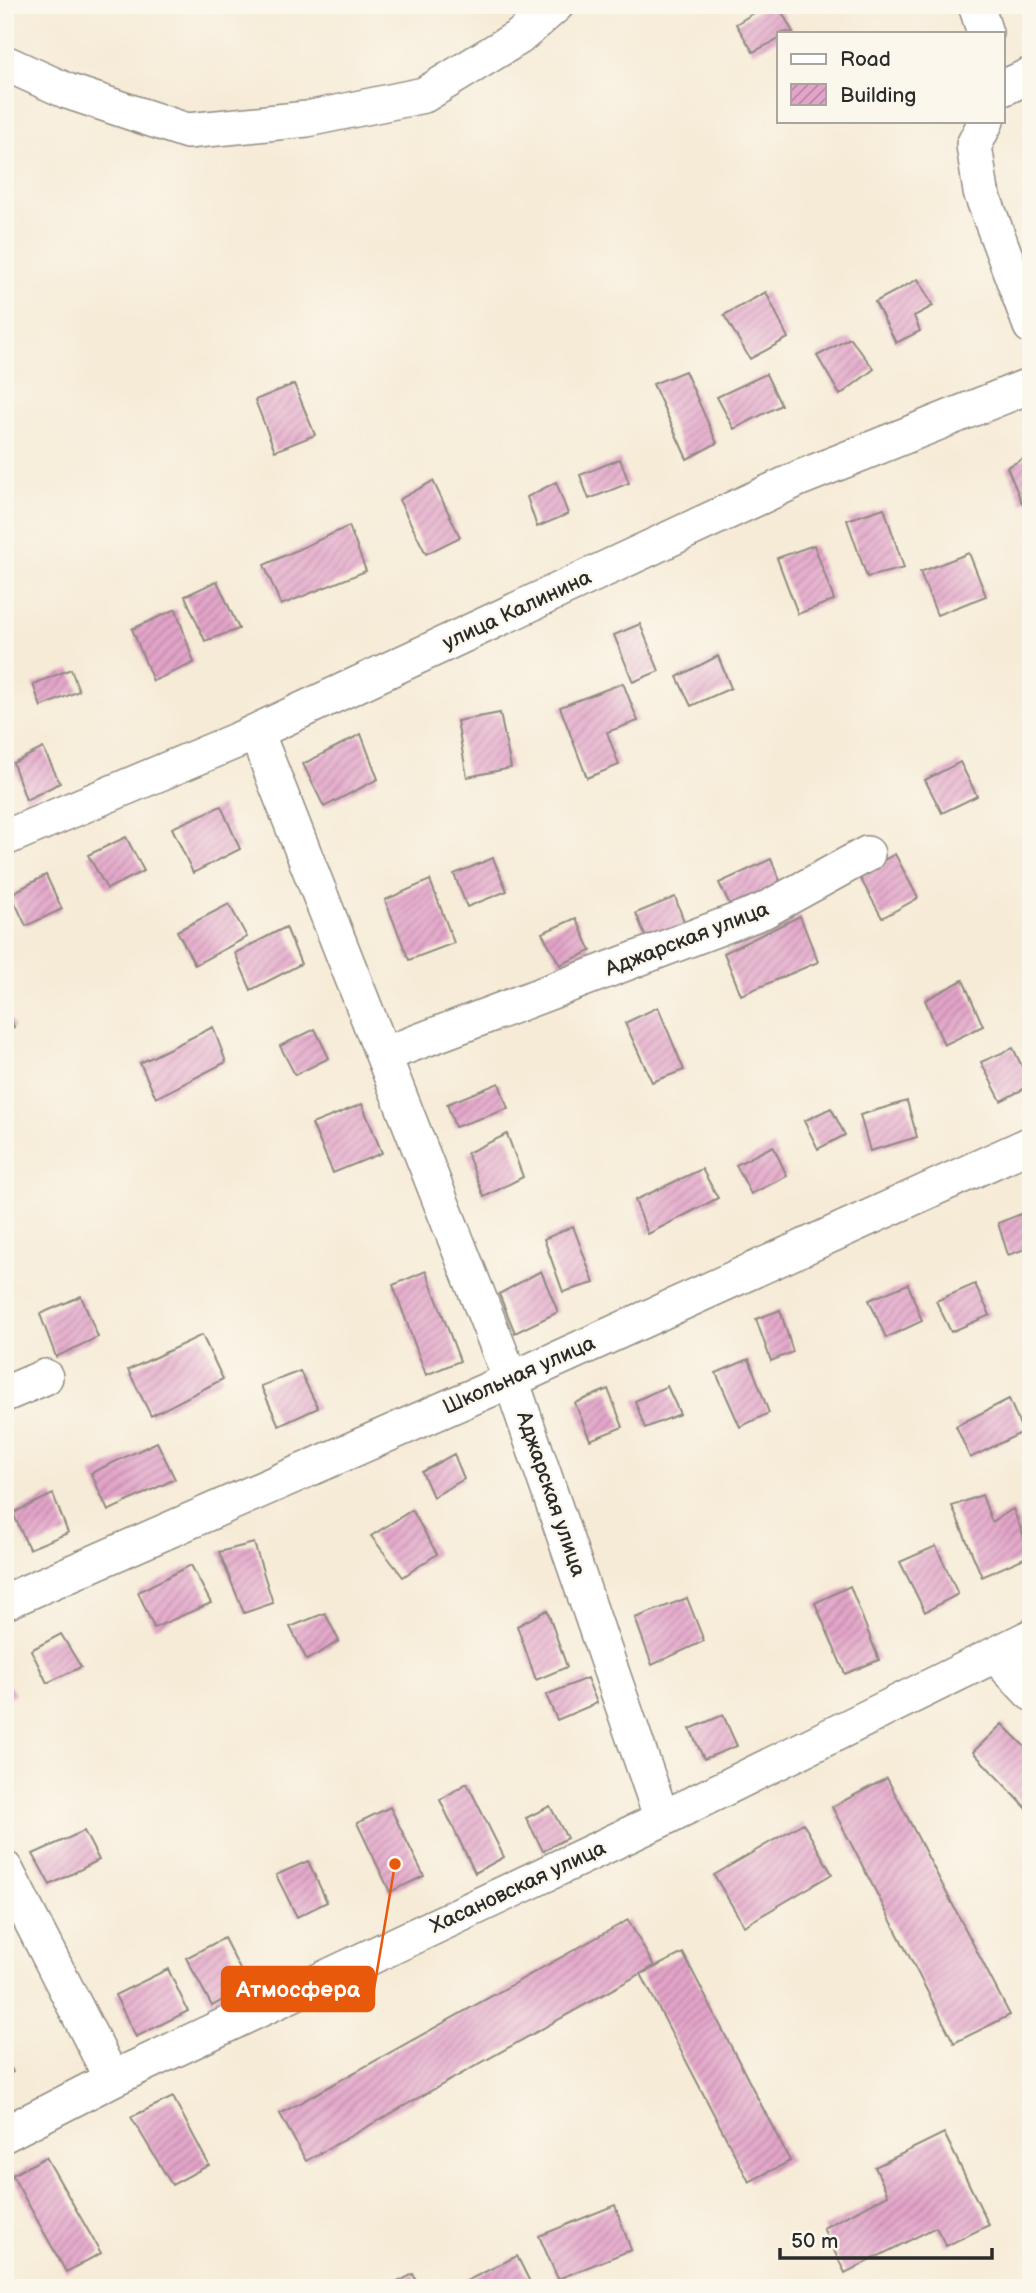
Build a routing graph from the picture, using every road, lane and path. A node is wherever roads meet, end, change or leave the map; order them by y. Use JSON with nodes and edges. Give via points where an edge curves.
{"nodes":[{"id":1,"x":556,"y":5,"type":"edge"},
{"id":2,"x":976,"y":5,"type":"edge"},
{"id":3,"x":985,"y":32,"type":"edge"},
{"id":4,"x":5,"y":63,"type":"edge"},
{"id":5,"x":1031,"y":75,"type":"edge"},
{"id":6,"x":1004,"y":88,"type":"edge"},
{"id":7,"x":986,"y":122,"type":"edge"},
{"id":8,"x":1031,"y":326,"type":"edge"},
{"id":9,"x":1031,"y":385,"type":"edge"},
{"id":10,"x":256,"y":732,"type":"junction"},
{"id":11,"x":5,"y":838,"type":"edge"},
{"id":12,"x":867,"y":854,"type":"dead end"},
{"id":13,"x":383,"y":1055,"type":"junction"},
{"id":14,"x":1031,"y":1144,"type":"edge"},
{"id":15,"x":45,"y":1377,"type":"dead end"},
{"id":16,"x":511,"y":1380,"type":"junction"},
{"id":17,"x":5,"y":1394,"type":"edge"},
{"id":18,"x":5,"y":1602,"type":"edge"},
{"id":19,"x":1031,"y":1637,"type":"edge"},
{"id":20,"x":995,"y":1655,"type":"junction"},
{"id":21,"x":1031,"y":1693,"type":"edge"},
{"id":22,"x":662,"y":1819,"type":"junction"},
{"id":23,"x":5,"y":1868,"type":"edge"},
{"id":24,"x":112,"y":2079,"type":"junction"},
{"id":25,"x":5,"y":2134,"type":"edge"}],
"edges":[{"from":1,"to":4,"type":"street","via":[[519,37],[424,96],[307,119],[187,131],[67,91]]},
{"from":2,"to":3,"type":"street"},
{"from":5,"to":6,"type":"street"},
{"from":7,"to":8,"type":"street","via":[[974,145],[981,192]]},
{"from":9,"to":10,"type":"street","name":"улица Калинина","via":[[800,478]]},
{"from":10,"to":11,"type":"street","name":"улица Калинина"},
{"from":10,"to":13,"type":"street","name":"Аджарская улица"},
{"from":12,"to":13,"type":"street","name":"Аджарская улица","via":[[764,911]]},
{"from":13,"to":16,"type":"street","name":"Аджарская улица"},
{"from":14,"to":16,"type":"street","name":"Школьная улица"},
{"from":15,"to":17,"type":"street"},
{"from":16,"to":18,"type":"street","name":"Школьная улица"},
{"from":16,"to":22,"type":"street","name":"Аджарская улица"},
{"from":19,"to":20,"type":"street","name":"Хасановская улица"},
{"from":20,"to":21,"type":"street"},
{"from":20,"to":22,"type":"street","name":"Хасановская улица"},
{"from":22,"to":24,"type":"street","name":"Хасановская улица"},
{"from":23,"to":24,"type":"street"},
{"from":24,"to":25,"type":"street","name":"Хасановская улица"}]}
